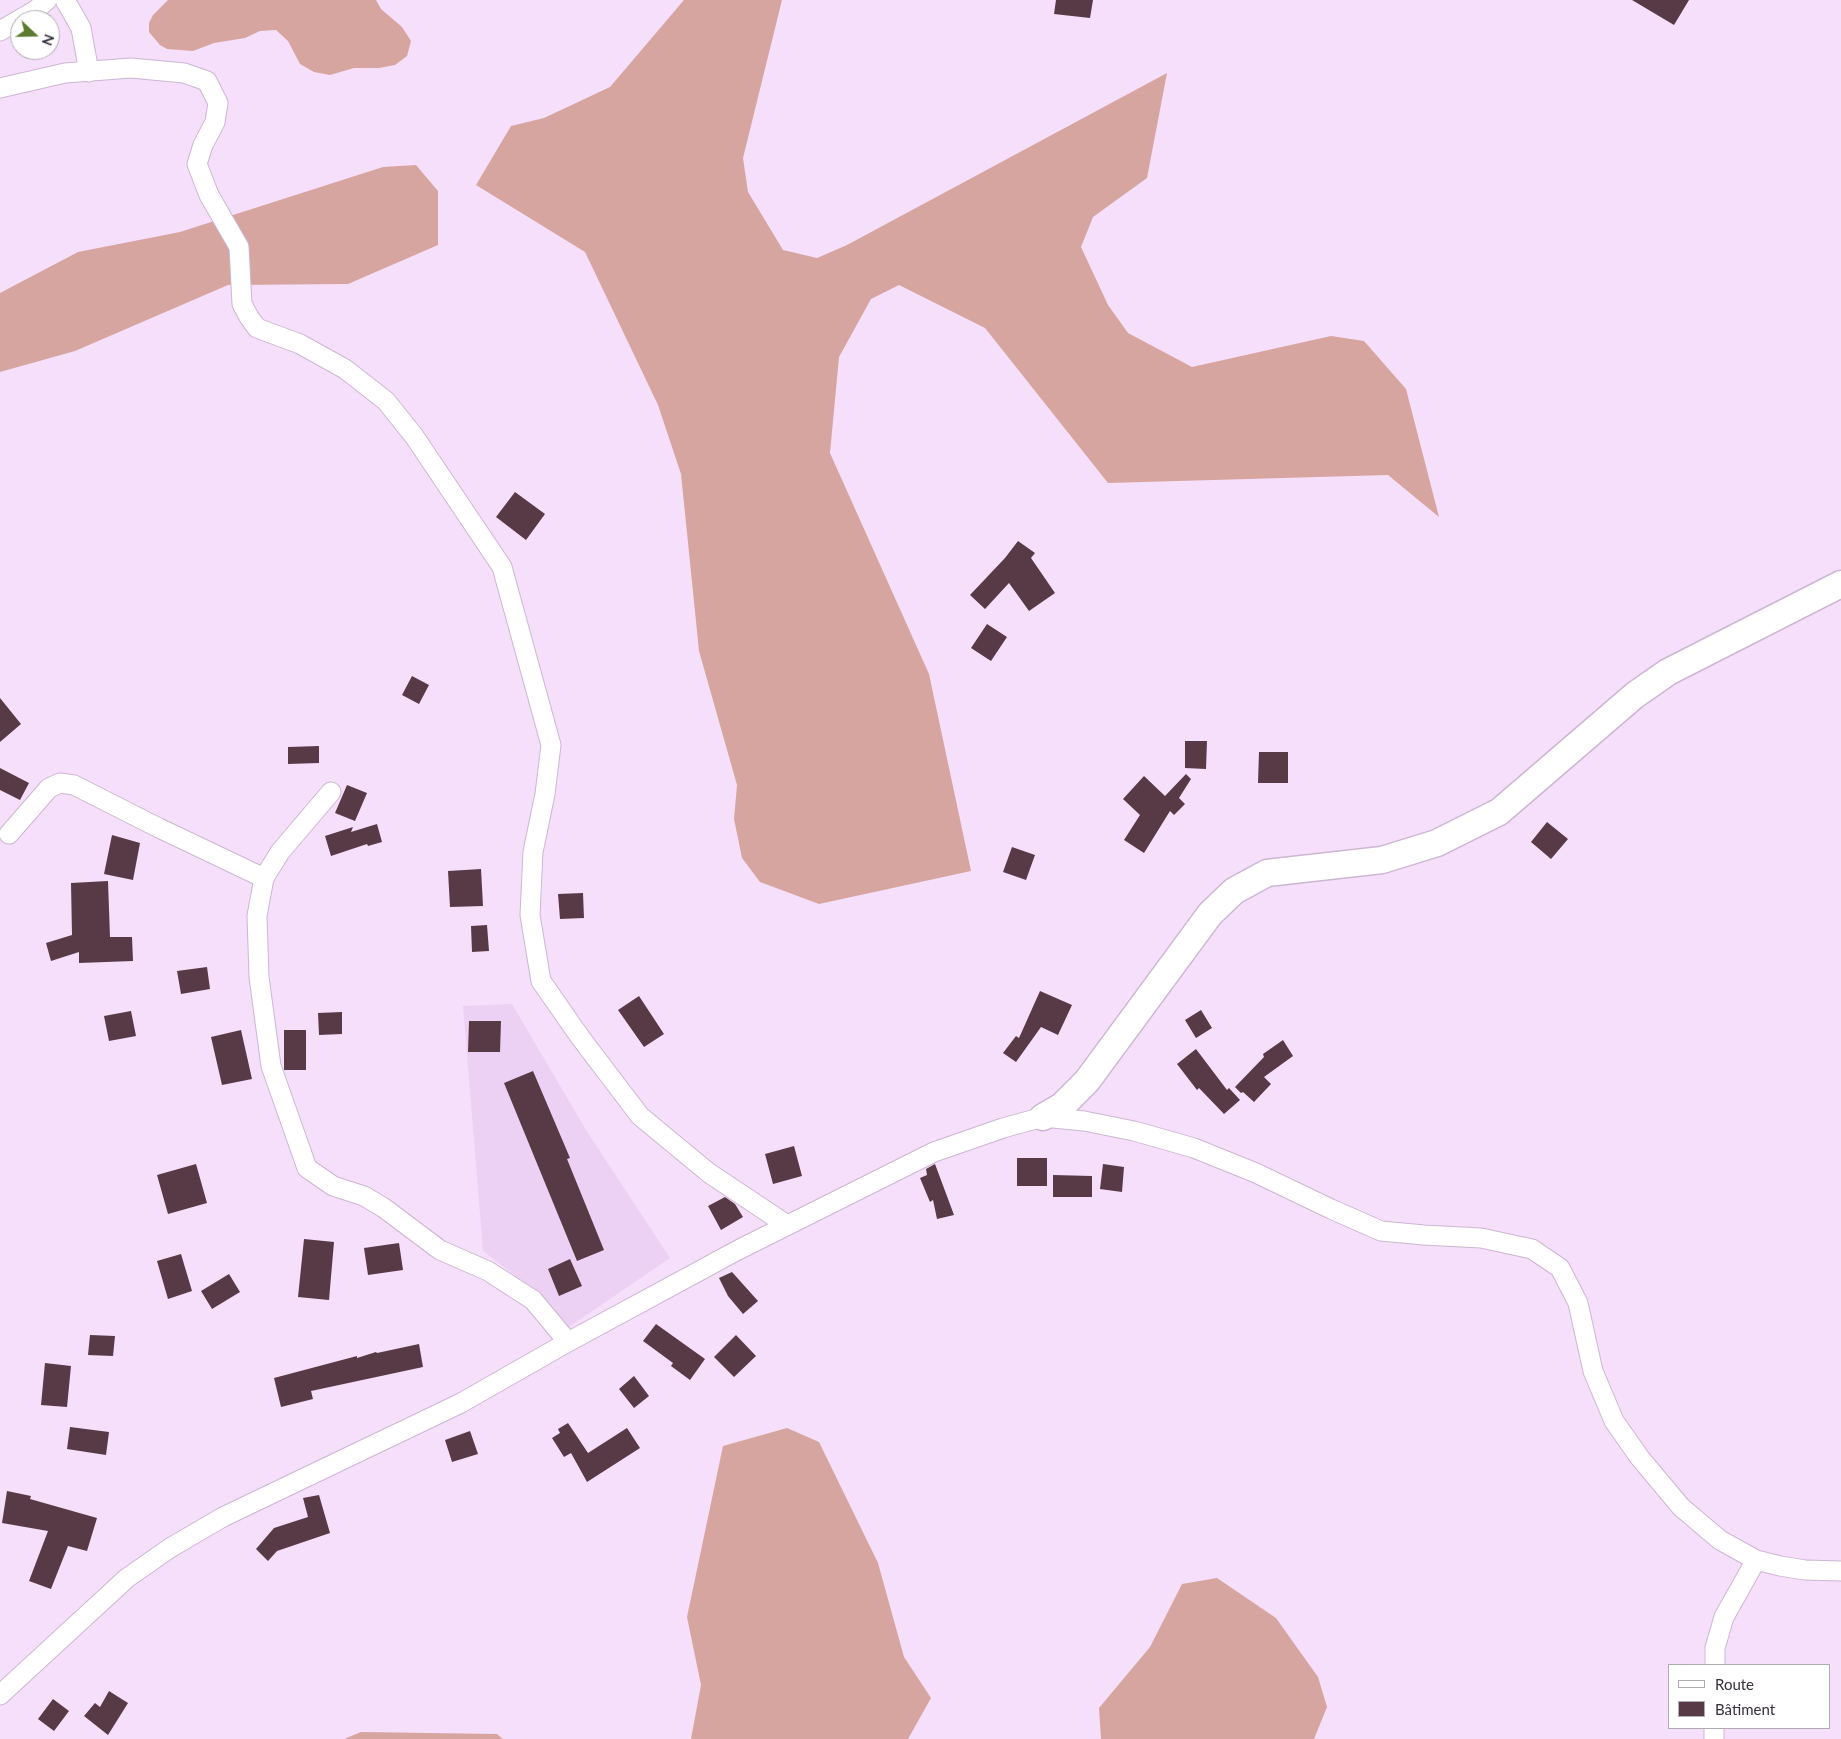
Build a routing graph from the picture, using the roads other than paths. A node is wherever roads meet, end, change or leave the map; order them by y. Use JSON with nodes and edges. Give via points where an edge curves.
{"nodes":[{"id":1,"x":47,"y":0,"type":"edge"},
{"id":2,"x":64,"y":0,"type":"edge"},
{"id":3,"x":0,"y":31,"type":"edge"},
{"id":4,"x":89,"y":72,"type":"junction"},
{"id":5,"x":0,"y":88,"type":"edge"},
{"id":6,"x":1841,"y":584,"type":"edge"},
{"id":7,"x":331,"y":792,"type":"dead end"},
{"id":8,"x":9,"y":834,"type":"dead end"},
{"id":9,"x":264,"y":878,"type":"junction"},
{"id":10,"x":1043,"y":1117,"type":"junction"},
{"id":11,"x":787,"y":1225,"type":"junction"},
{"id":12,"x":568,"y":1342,"type":"junction"},
{"id":13,"x":1756,"y":1560,"type":"junction"},
{"id":14,"x":1841,"y":1572,"type":"edge"},
{"id":15,"x":1716,"y":1664,"type":"edge"},
{"id":16,"x":0,"y":1695,"type":"edge"}],
"edges":[{"from":1,"to":3,"type":"street"},
{"from":2,"to":4,"type":"street","via":[[81,28]]},
{"from":4,"to":5,"type":"street"},
{"from":4,"to":11,"type":"street","via":[[131,68],[184,73],[207,81],[218,103],[215,122],[197,164],[209,195],[239,247],[242,304],[249,317],[257,328],[300,344],[345,369],[386,401],[414,436],[502,567],[551,746],[533,852],[530,906],[541,981],[640,1116],[709,1173]]},
{"from":6,"to":10,"type":"street","via":[[1668,672],[1635,695],[1499,812],[1437,843],[1382,860],[1267,873],[1234,891],[1210,914],[1087,1081],[1062,1106]]},
{"from":7,"to":9,"type":"street","via":[[280,852]]},
{"from":8,"to":9,"type":"street","via":[[49,788],[60,783],[74,785]]},
{"from":9,"to":12,"type":"street","via":[[257,916],[259,977],[271,1066],[307,1168],[333,1186],[364,1196],[384,1208],[440,1250],[488,1270],[532,1300]]},
{"from":10,"to":11,"type":"street","via":[[934,1152]]},
{"from":10,"to":13,"type":"street","via":[[1126,1129],[1194,1148],[1381,1231],[1481,1238],[1532,1249],[1560,1268],[1578,1303],[1593,1371],[1614,1421],[1640,1458],[1681,1507],[1720,1540]]},
{"from":11,"to":12,"type":"street"},
{"from":12,"to":16,"type":"street","via":[[461,1403],[232,1512],[170,1548],[127,1578]]},
{"from":13,"to":14,"type":"street","via":[[1805,1570]]},
{"from":13,"to":15,"type":"street","via":[[1724,1617],[1715,1648]]}]}
